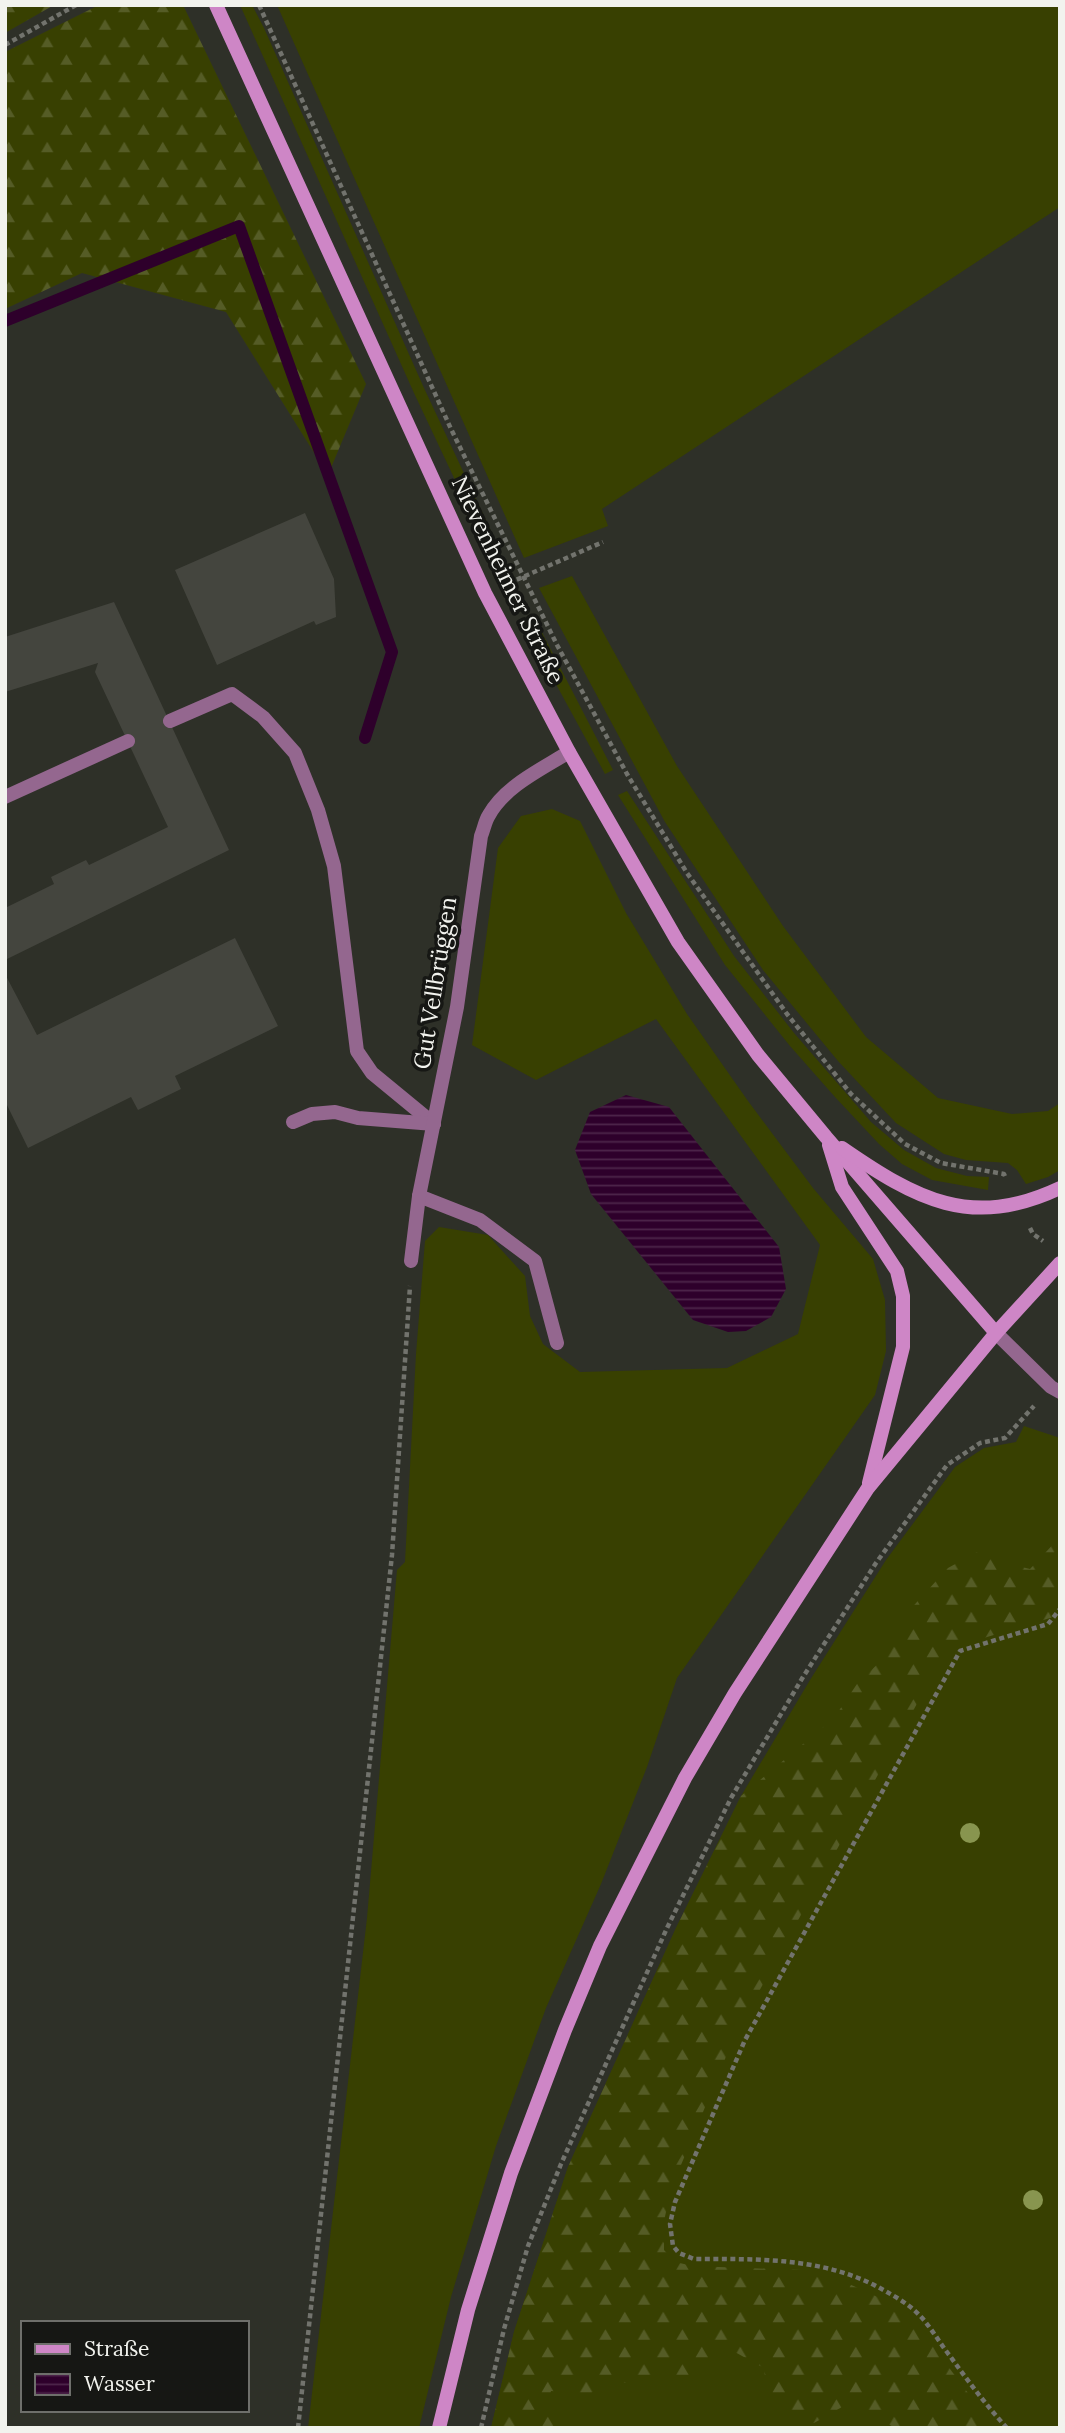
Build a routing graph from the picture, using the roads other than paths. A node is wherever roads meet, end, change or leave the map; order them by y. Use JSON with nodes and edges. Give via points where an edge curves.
{"nodes":[{"id":1,"x":216,"y":5,"type":"edge"},
{"id":2,"x":170,"y":721,"type":"dead end"},
{"id":3,"x":128,"y":741,"type":"dead end"},
{"id":4,"x":569,"y":752,"type":"junction"},
{"id":5,"x":5,"y":797,"type":"edge"},
{"id":6,"x":293,"y":1122,"type":"dead end"},
{"id":7,"x":434,"y":1124,"type":"junction"},
{"id":8,"x":826,"y":1138,"type":"junction"},
{"id":9,"x":1060,"y":1188,"type":"edge"},
{"id":10,"x":419,"y":1196,"type":"junction"},
{"id":11,"x":411,"y":1261,"type":"road end"},
{"id":12,"x":1060,"y":1263,"type":"edge"},
{"id":13,"x":996,"y":1333,"type":"junction"},
{"id":14,"x":557,"y":1343,"type":"dead end"},
{"id":15,"x":1055,"y":1389,"type":"edge"},
{"id":16,"x":867,"y":1488,"type":"junction"},
{"id":17,"x":439,"y":2428,"type":"edge"}],
"edges":[{"from":1,"to":4,"type":"main road","name":"Nievenheimer Straße","via":[[485,593]]},
{"from":2,"to":7,"type":"street","via":[[232,694],[263,717],[295,753],[334,866],[357,1051],[372,1073]]},
{"from":3,"to":5,"type":"street"},
{"from":4,"to":7,"type":"street","name":"Gut Vellbrüggen","via":[[501,799],[481,836],[457,1007]]},
{"from":4,"to":8,"type":"main road","name":"Nievenheimer Straße","via":[[678,942],[758,1055]]},
{"from":6,"to":7,"type":"street","via":[[335,1112]]},
{"from":7,"to":10,"type":"street","name":"Gut Vellbrüggen"},
{"from":8,"to":9,"type":"main road","via":[[877,1172],[941,1203],[1018,1205]]},
{"from":8,"to":13,"type":"main road","name":"Nievenheimer Straße"},
{"from":8,"to":16,"type":"main road","via":[[842,1187],[897,1271],[903,1296],[903,1346]]},
{"from":10,"to":11,"type":"street","name":"Gut Vellbrüggen"},
{"from":10,"to":14,"type":"street","via":[[480,1220],[535,1261]]},
{"from":12,"to":13,"type":"main road"},
{"from":13,"to":15,"type":"street"},
{"from":13,"to":16,"type":"main road"},
{"from":16,"to":17,"type":"main road","via":[[685,1777],[600,1946],[511,2173],[468,2310]]}]}
